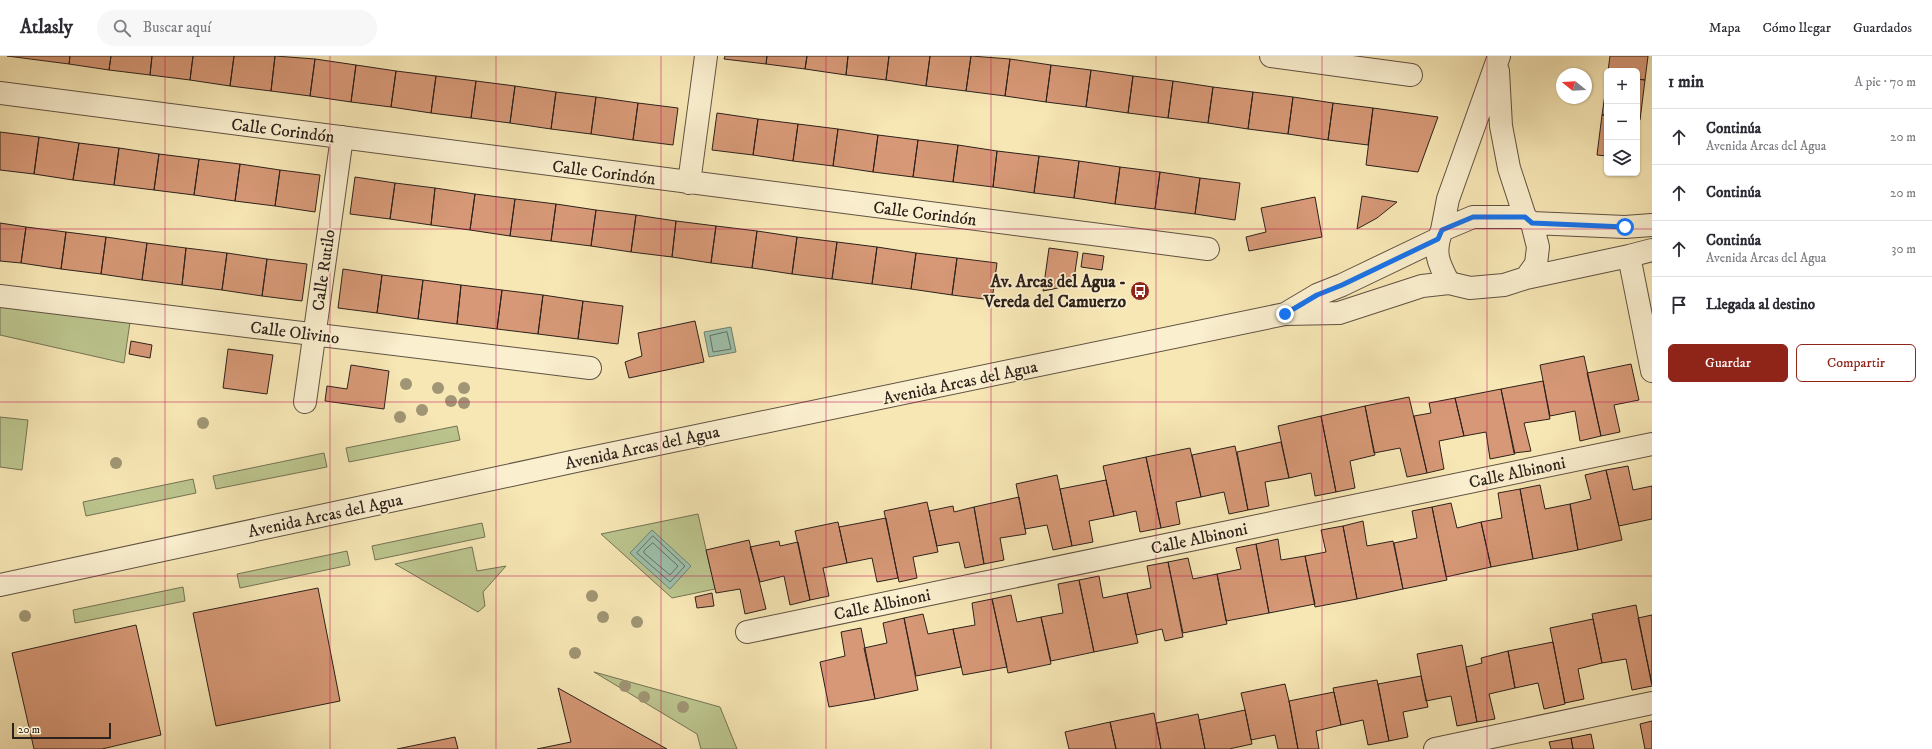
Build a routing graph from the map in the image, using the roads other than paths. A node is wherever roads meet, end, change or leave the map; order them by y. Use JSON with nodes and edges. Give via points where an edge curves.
{"nodes":[{"id":1,"x":706,"y":56,"type":"edge"},
{"id":2,"x":1271,"y":56,"type":"edge"},
{"id":3,"x":1498,"y":58,"type":"edge"},
{"id":4,"x":1411,"y":75,"type":"dead end"},
{"id":5,"x":0,"y":93,"type":"edge"},
{"id":6,"x":342,"y":138,"type":"junction"},
{"id":7,"x":689,"y":183,"type":"junction"},
{"id":8,"x":1529,"y":220,"type":"junction"},
{"id":9,"x":1652,"y":225,"type":"edge"},
{"id":10,"x":1440,"y":234,"type":"junction"},
{"id":11,"x":1208,"y":249,"type":"dead end"},
{"id":12,"x":1652,"y":250,"type":"edge"},
{"id":13,"x":1629,"y":256,"type":"junction"},
{"id":14,"x":1526,"y":278,"type":"junction"},
{"id":15,"x":1449,"y":283,"type":"junction"},
{"id":16,"x":0,"y":296,"type":"edge"},
{"id":17,"x":1285,"y":314,"type":"junction"},
{"id":18,"x":314,"y":335,"type":"junction"},
{"id":19,"x":590,"y":368,"type":"dead end"},
{"id":20,"x":1652,"y":371,"type":"edge"},
{"id":21,"x":305,"y":402,"type":"dead end"},
{"id":22,"x":1652,"y":444,"type":"edge"},
{"id":23,"x":0,"y":585,"type":"edge"},
{"id":24,"x":747,"y":632,"type":"dead end"},
{"id":25,"x":1652,"y":703,"type":"edge"},
{"id":26,"x":1435,"y":749,"type":"edge"}],
"edges":[{"from":1,"to":7,"type":"street"},
{"from":2,"to":4,"type":"street"},
{"from":3,"to":8,"type":"street","via":[[1501,126],[1509,168]]},
{"from":3,"to":10,"type":"street","via":[[1448,199]]},
{"from":5,"to":6,"type":"street","name":"Calle Corindón"},
{"from":6,"to":7,"type":"street","name":"Calle Corindón"},
{"from":6,"to":18,"type":"street","name":"Calle Rutilo"},
{"from":7,"to":11,"type":"street","name":"Calle Corindón"},
{"from":8,"to":9,"type":"street","via":[[1625,227]]},
{"from":8,"to":10,"type":"street","via":[[1473,217]]},
{"from":8,"to":14,"type":"street","via":[[1538,247],[1536,264]]},
{"from":10,"to":15,"type":"street","via":[[1436,256]]},
{"from":10,"to":17,"type":"street","name":"Avenida Arcas del Agua","via":[[1342,285],[1317,295]]},
{"from":12,"to":13,"type":"street"},
{"from":13,"to":14,"type":"street"},
{"from":13,"to":20,"type":"street"},
{"from":14,"to":15,"type":"street","via":[[1504,285],[1470,288]]},
{"from":15,"to":17,"type":"street","name":"Avenida Arcas del Agua","via":[[1422,286],[1339,313]]},
{"from":16,"to":18,"type":"street","name":"Calle Olivino"},
{"from":17,"to":23,"type":"street","name":"Avenida Arcas del Agua","via":[[576,461]]},
{"from":18,"to":19,"type":"street","name":"Calle Olivino"},
{"from":18,"to":21,"type":"street","name":"Calle Rutilo"},
{"from":22,"to":24,"type":"street","name":"Calle Albinoni"},
{"from":25,"to":26,"type":"street"}]}
